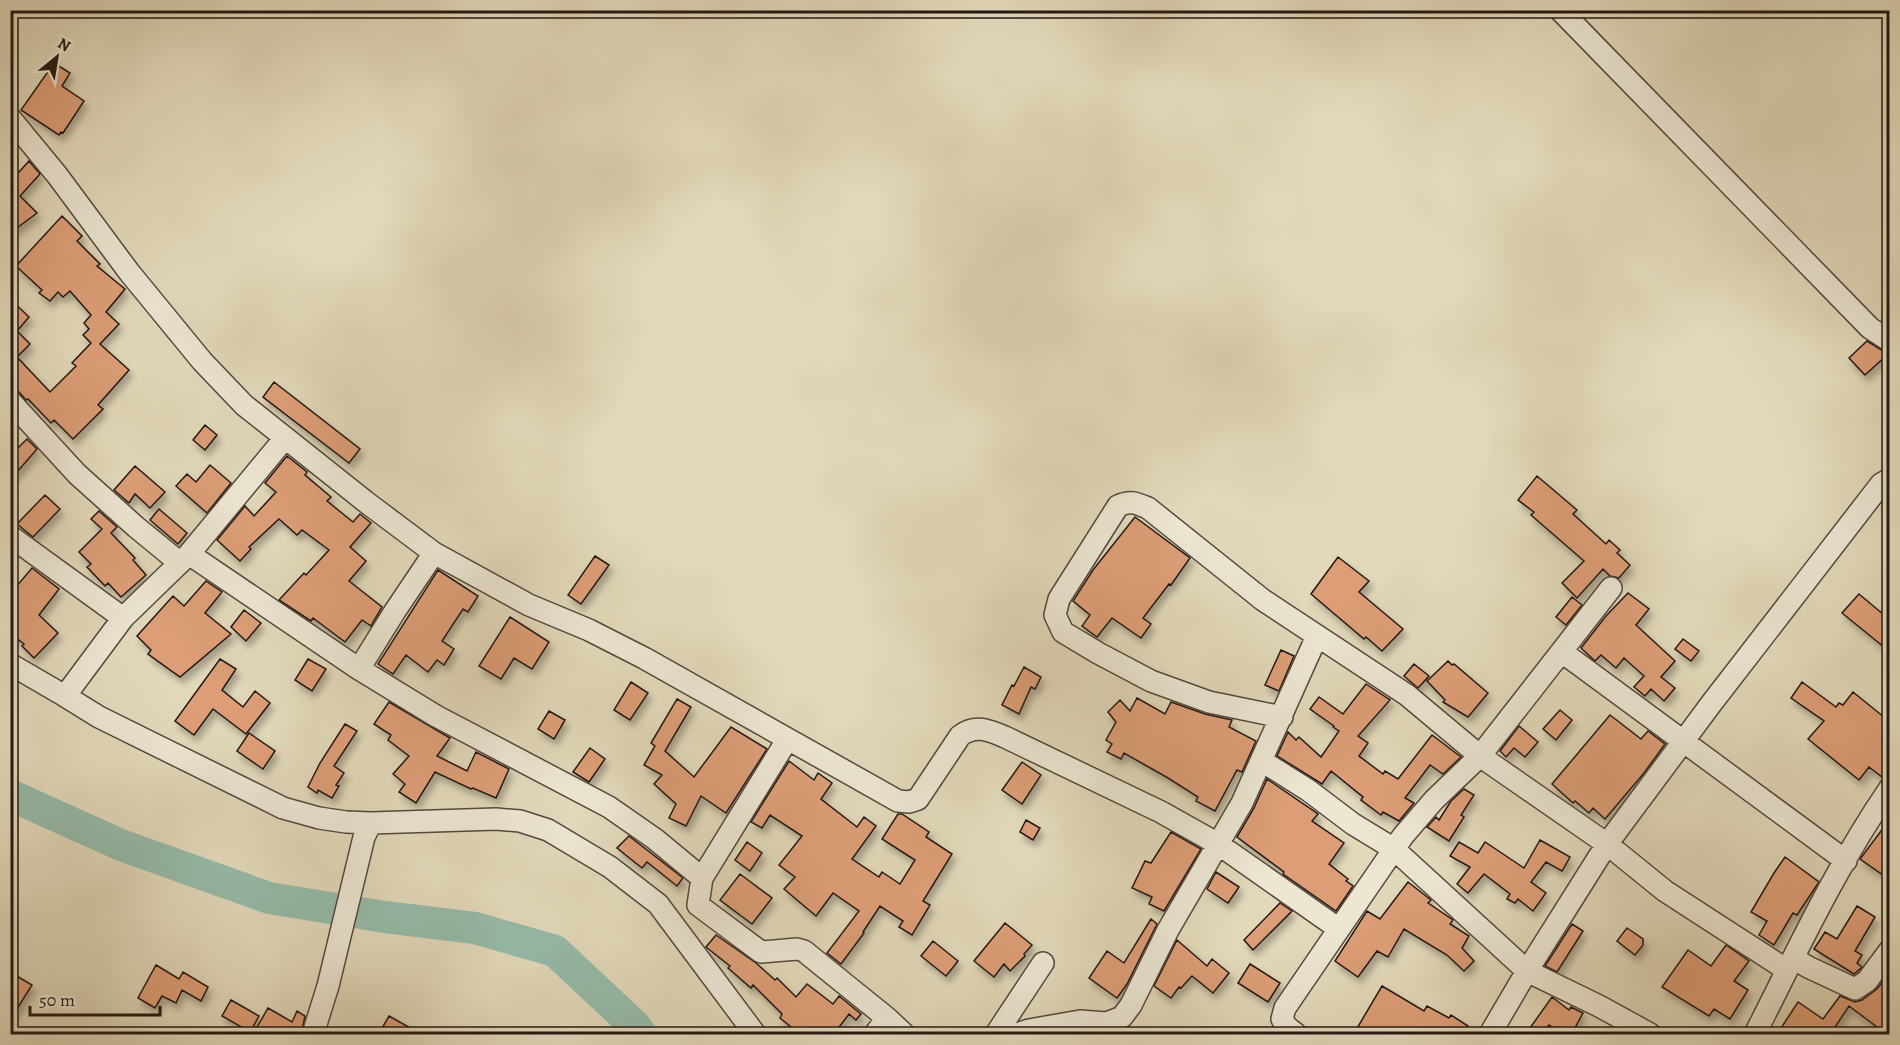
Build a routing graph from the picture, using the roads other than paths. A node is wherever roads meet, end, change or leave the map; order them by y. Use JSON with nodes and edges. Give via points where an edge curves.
{"nodes":[{"id":1,"x":1560,"y":10,"type":"edge"},
{"id":2,"x":10,"y":118,"type":"edge"},
{"id":3,"x":1890,"y":341,"type":"edge"},
{"id":4,"x":15,"y":414,"type":"edge"},
{"id":5,"x":285,"y":438,"type":"junction"},
{"id":6,"x":1890,"y":479,"type":"edge"},
{"id":7,"x":10,"y":536,"type":"edge"},
{"id":8,"x":434,"y":553,"type":"junction"},
{"id":9,"x":185,"y":558,"type":"junction"},
{"id":10,"x":1611,"y":588,"type":"dead end"},
{"id":11,"x":123,"y":618,"type":"junction"},
{"id":12,"x":1317,"y":636,"type":"junction"},
{"id":13,"x":1562,"y":652,"type":"junction"},
{"id":14,"x":10,"y":664,"type":"edge"},
{"id":15,"x":359,"y":669,"type":"junction"},
{"id":16,"x":65,"y":696,"type":"junction"},
{"id":17,"x":1282,"y":717,"type":"junction"},
{"id":18,"x":787,"y":740,"type":"junction"},
{"id":19,"x":1683,"y":742,"type":"junction"},
{"id":20,"x":1480,"y":756,"type":"junction"},
{"id":21,"x":1262,"y":761,"type":"junction"},
{"id":22,"x":1890,"y":788,"type":"edge"},
{"id":23,"x":367,"y":830,"type":"junction"},
{"id":24,"x":1218,"y":844,"type":"junction"},
{"id":25,"x":1607,"y":844,"type":"junction"},
{"id":26,"x":1394,"y":849,"type":"junction"},
{"id":27,"x":1846,"y":861,"type":"junction"},
{"id":28,"x":702,"y":878,"type":"junction"},
{"id":29,"x":1339,"y":929,"type":"junction"},
{"id":30,"x":1890,"y":950,"type":"edge"},
{"id":31,"x":1043,"y":963,"type":"dead end"},
{"id":32,"x":1790,"y":964,"type":"junction"},
{"id":33,"x":1527,"y":971,"type":"junction"},
{"id":34,"x":881,"y":1026,"type":"edge"},
{"id":35,"x":313,"y":1035,"type":"edge"},
{"id":36,"x":755,"y":1035,"type":"edge"},
{"id":37,"x":904,"y":1035,"type":"edge"},
{"id":38,"x":996,"y":1035,"type":"edge"},
{"id":39,"x":1017,"y":1035,"type":"edge"},
{"id":40,"x":1296,"y":1035,"type":"edge"},
{"id":41,"x":1490,"y":1035,"type":"edge"},
{"id":42,"x":1650,"y":1035,"type":"edge"},
{"id":43,"x":1755,"y":1035,"type":"edge"}],
"edges":[{"from":1,"to":3,"type":"street","via":[[1870,328]]},
{"from":2,"to":5,"type":"street","via":[[202,361],[244,405]]},
{"from":4,"to":9,"type":"street","via":[[136,527]]},
{"from":5,"to":8,"type":"street"},
{"from":5,"to":9,"type":"street"},
{"from":6,"to":19,"type":"street","via":[[1881,484]]},
{"from":7,"to":11,"type":"street"},
{"from":8,"to":15,"type":"street"},
{"from":8,"to":18,"type":"street","via":[[529,606],[644,658]]},
{"from":9,"to":11,"type":"street"},
{"from":9,"to":15,"type":"street"},
{"from":10,"to":13,"type":"street"},
{"from":11,"to":16,"type":"street"},
{"from":12,"to":17,"type":"street"},
{"from":12,"to":17,"type":"street","via":[[1263,600],[1148,508],[1135,502],[1118,506],[1059,599],[1055,615],[1063,632],[1109,659],[1151,681],[1209,702]]},
{"from":12,"to":20,"type":"street","via":[[1407,695]]},
{"from":13,"to":19,"type":"street"},
{"from":13,"to":20,"type":"street"},
{"from":14,"to":16,"type":"street"},
{"from":15,"to":28,"type":"street","via":[[436,716],[609,807]]},
{"from":16,"to":23,"type":"street","via":[[99,717],[283,808]]},
{"from":17,"to":21,"type":"street"},
{"from":18,"to":24,"type":"street","via":[[898,801],[909,802],[924,792],[960,736],[967,730],[984,729],[1161,812]]},
{"from":18,"to":28,"type":"street"},
{"from":19,"to":25,"type":"street"},
{"from":19,"to":27,"type":"street"},
{"from":20,"to":25,"type":"street"},
{"from":20,"to":26,"type":"street","via":[[1434,800]]},
{"from":21,"to":24,"type":"street"},
{"from":21,"to":26,"type":"street"},
{"from":22,"to":27,"type":"street"},
{"from":23,"to":35,"type":"street"},
{"from":23,"to":36,"type":"street","via":[[496,819],[520,820],[548,830],[610,867],[658,904]]},
{"from":24,"to":29,"type":"street"},
{"from":24,"to":39,"type":"street","via":[[1122,1017],[1107,1023],[1080,1021]]},
{"from":25,"to":32,"type":"street","via":[[1665,891]]},
{"from":25,"to":33,"type":"street"},
{"from":26,"to":29,"type":"street"},
{"from":26,"to":33,"type":"street"},
{"from":27,"to":32,"type":"street"},
{"from":28,"to":34,"type":"street","via":[[698,905],[761,952],[804,951]]},
{"from":29,"to":40,"type":"street","via":[[1285,1008],[1282,1019]]},
{"from":30,"to":32,"type":"street","via":[[1867,981],[1854,989],[1808,967]]},
{"from":31,"to":38,"type":"street"},
{"from":32,"to":43,"type":"street"},
{"from":33,"to":41,"type":"street"},
{"from":33,"to":42,"type":"street"},
{"from":34,"to":37,"type":"street"}]}
